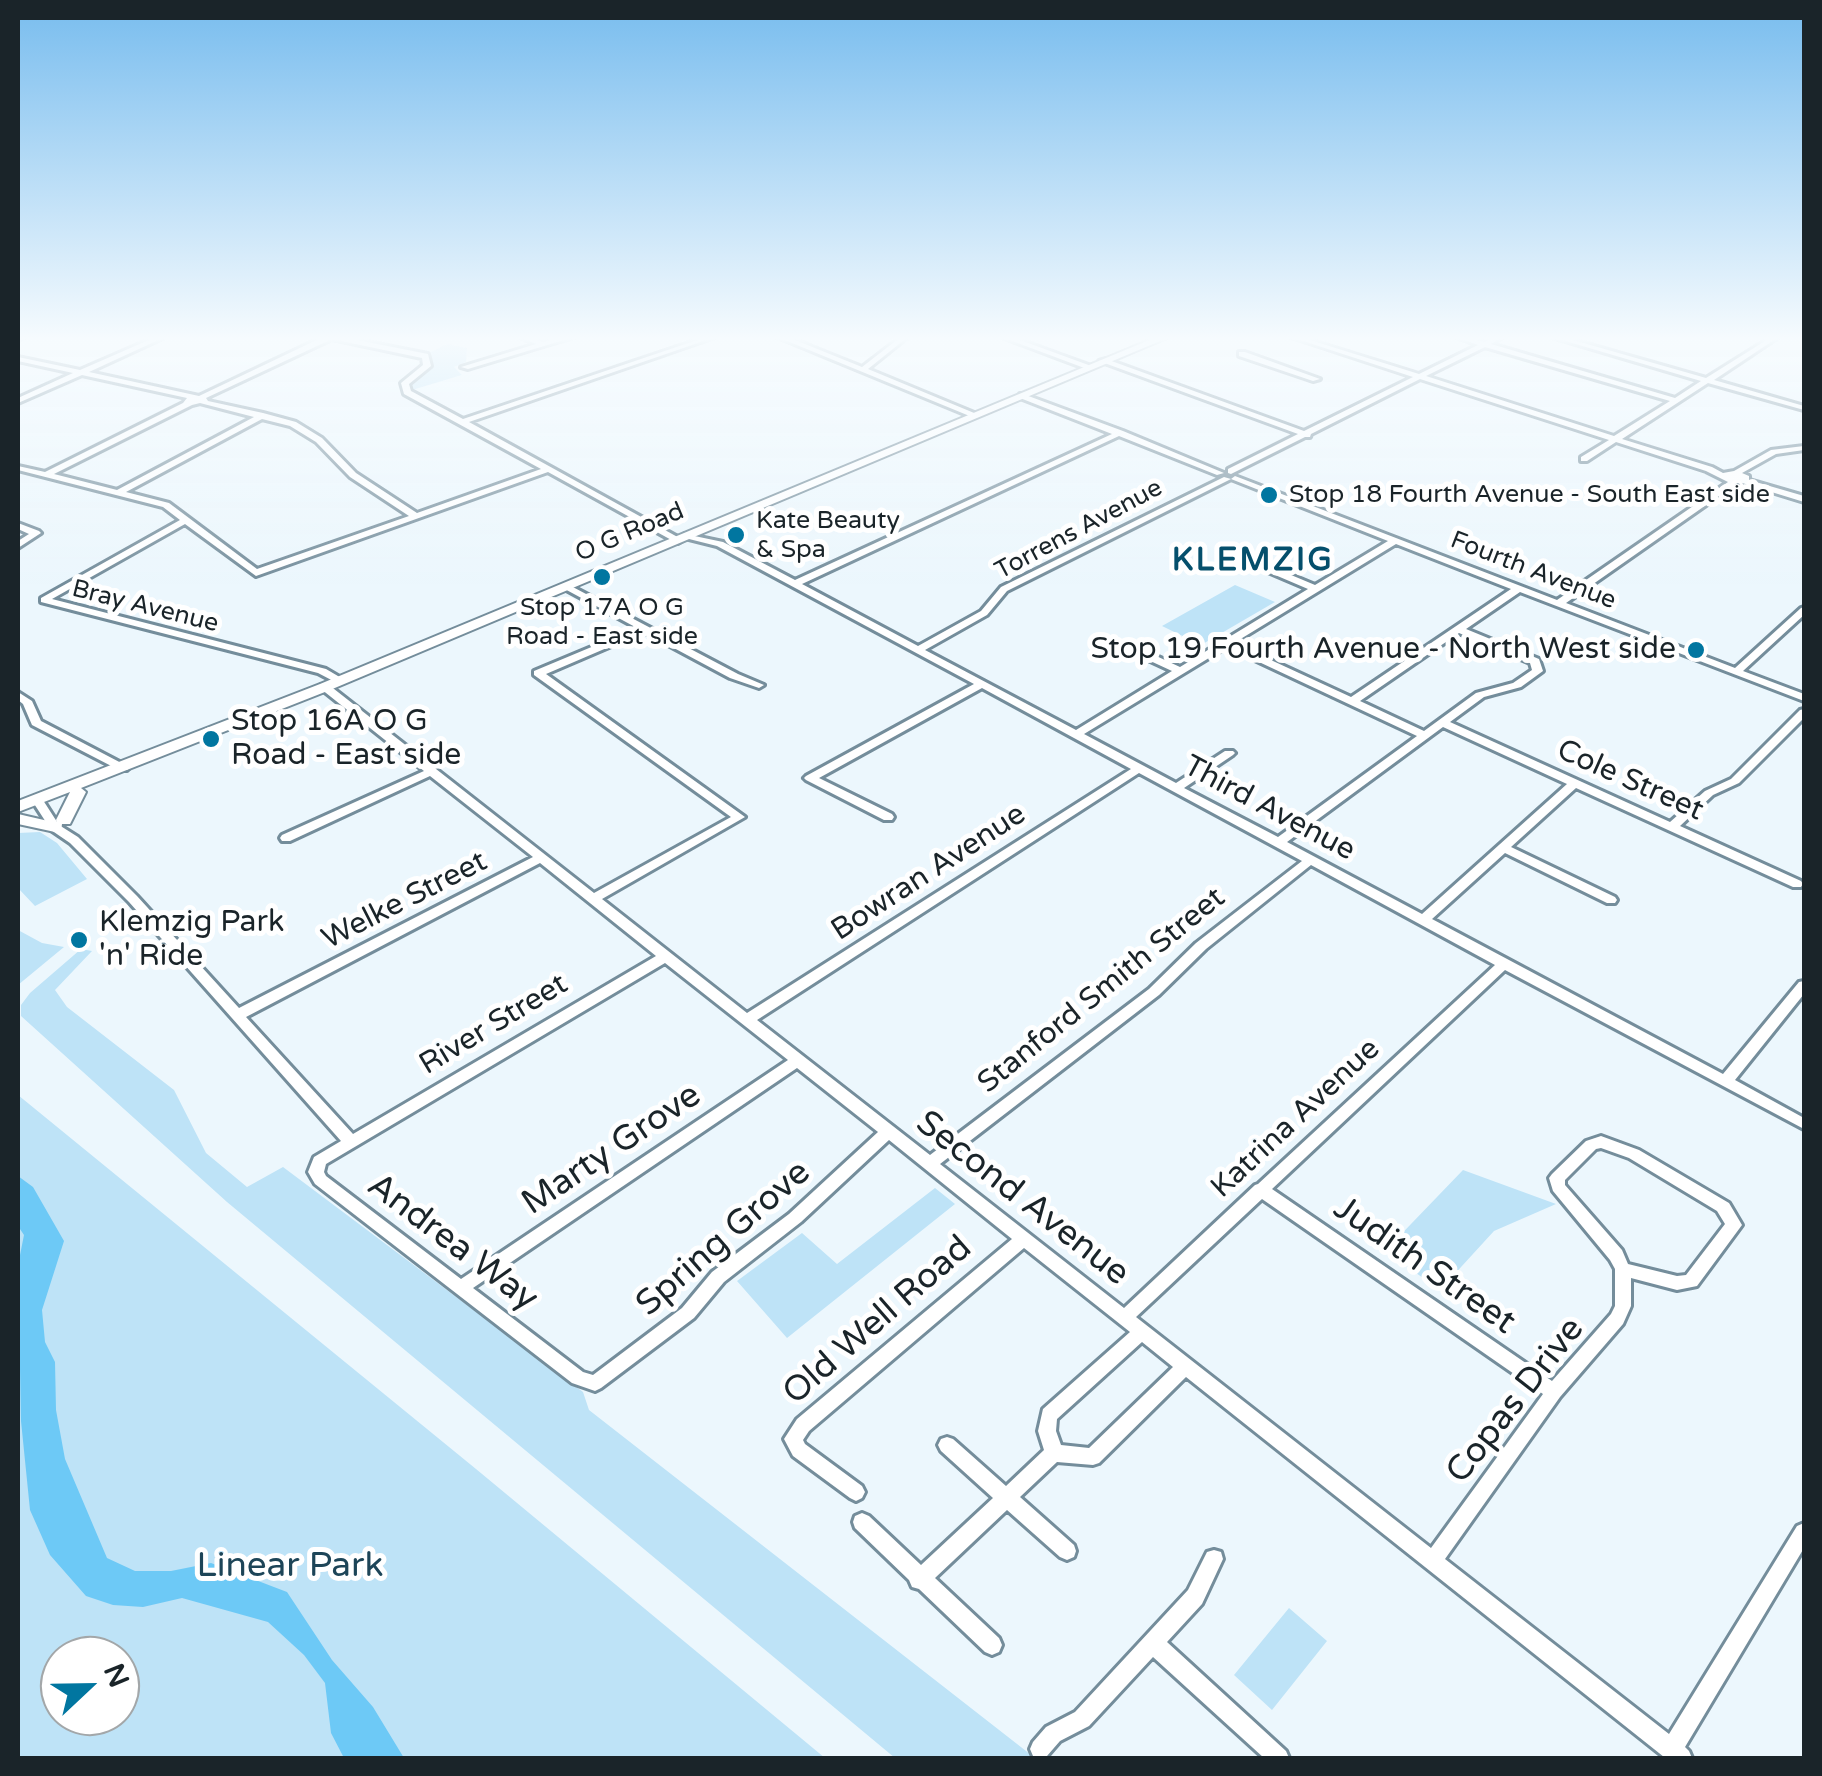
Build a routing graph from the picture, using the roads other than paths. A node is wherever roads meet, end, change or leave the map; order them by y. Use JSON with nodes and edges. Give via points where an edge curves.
{"nodes":[{"id":1,"x":155,"y":419,"type":"edge"},
{"id":2,"x":256,"y":419,"type":"edge"},
{"id":3,"x":279,"y":419,"type":"edge"},
{"id":4,"x":457,"y":419,"type":"edge"},
{"id":5,"x":471,"y":419,"type":"edge"},
{"id":6,"x":966,"y":419,"type":"edge"},
{"id":7,"x":1083,"y":419,"type":"edge"},
{"id":8,"x":1262,"y":419,"type":"edge"},
{"id":9,"x":1338,"y":419,"type":"edge"},
{"id":10,"x":1552,"y":419,"type":"edge"},
{"id":11,"x":1646,"y":419,"type":"edge"},
{"id":12,"x":462,"y":422,"type":"junction"},
{"id":13,"x":1120,"y":433,"type":"junction"},
{"id":14,"x":1307,"y":435,"type":"junction"},
{"id":15,"x":1616,"y":439,"type":"junction"},
{"id":16,"x":1804,"y":448,"type":"edge"},
{"id":17,"x":1584,"y":459,"type":"dead end"},
{"id":18,"x":18,"y":468,"type":"edge"},
{"id":19,"x":548,"y":469,"type":"junction"},
{"id":20,"x":30,"y":471,"type":"junction"},
{"id":21,"x":48,"y":474,"type":"junction"},
{"id":22,"x":1228,"y":476,"type":"junction"},
{"id":23,"x":1735,"y":477,"type":"junction"},
{"id":24,"x":18,"y":478,"type":"edge"},
{"id":25,"x":120,"y":492,"type":"junction"},
{"id":26,"x":1804,"y":499,"type":"edge"},
{"id":27,"x":417,"y":516,"type":"junction"},
{"id":28,"x":188,"y":519,"type":"junction"},
{"id":29,"x":18,"y":526,"type":"edge"},
{"id":30,"x":694,"y":536,"type":"junction"},
{"id":31,"x":1396,"y":540,"type":"junction"},
{"id":32,"x":18,"y":545,"type":"edge"},
{"id":33,"x":1256,"y":564,"type":"dead end"},
{"id":34,"x":796,"y":584,"type":"junction"},
{"id":35,"x":566,"y":586,"type":"junction"},
{"id":36,"x":1314,"y":588,"type":"junction"},
{"id":37,"x":1519,"y":588,"type":"junction"},
{"id":38,"x":1559,"y":603,"type":"junction"},
{"id":39,"x":1804,"y":610,"type":"edge"},
{"id":40,"x":646,"y":628,"type":"junction"},
{"id":41,"x":1460,"y":630,"type":"junction"},
{"id":42,"x":1226,"y":642,"type":"junction"},
{"id":43,"x":1122,"y":644,"type":"dead end"},
{"id":44,"x":917,"y":650,"type":"junction"},
{"id":45,"x":1180,"y":671,"type":"junction"},
{"id":46,"x":1737,"y":671,"type":"junction"},
{"id":47,"x":332,"y":684,"type":"junction"},
{"id":48,"x":980,"y":684,"type":"junction"},
{"id":49,"x":759,"y":686,"type":"dead end"},
{"id":50,"x":18,"y":694,"type":"edge"},
{"id":51,"x":1804,"y":698,"type":"edge"},
{"id":52,"x":1353,"y":702,"type":"junction"},
{"id":53,"x":1804,"y":712,"type":"edge"},
{"id":54,"x":1442,"y":723,"type":"junction"},
{"id":55,"x":1424,"y":734,"type":"junction"},
{"id":56,"x":1075,"y":735,"type":"junction"},
{"id":57,"x":1229,"y":753,"type":"dead end"},
{"id":58,"x":1138,"y":768,"type":"junction"},
{"id":59,"x":117,"y":771,"type":"junction"},
{"id":60,"x":432,"y":771,"type":"junction"},
{"id":61,"x":1574,"y":784,"type":"junction"},
{"id":62,"x":1176,"y":788,"type":"junction"},
{"id":63,"x":78,"y":792,"type":"junction"},
{"id":64,"x":42,"y":804,"type":"junction"},
{"id":65,"x":18,"y":808,"type":"edge"},
{"id":66,"x":888,"y":818,"type":"dead end"},
{"id":67,"x":18,"y":819,"type":"edge"},
{"id":68,"x":59,"y":823,"type":"junction"},
{"id":69,"x":1672,"y":827,"type":"junction"},
{"id":70,"x":286,"y":838,"type":"dead end"},
{"id":71,"x":1279,"y":842,"type":"junction"},
{"id":72,"x":1504,"y":848,"type":"junction"},
{"id":73,"x":541,"y":858,"type":"junction"},
{"id":74,"x":1310,"y":860,"type":"junction"},
{"id":75,"x":1797,"y":884,"type":"dead end"},
{"id":76,"x":592,"y":898,"type":"junction"},
{"id":77,"x":1611,"y":900,"type":"dead end"},
{"id":78,"x":1424,"y":919,"type":"junction"},
{"id":79,"x":666,"y":956,"type":"junction"},
{"id":80,"x":1505,"y":963,"type":"junction"},
{"id":81,"x":1804,"y":985,"type":"edge"},
{"id":82,"x":238,"y":1016,"type":"junction"},
{"id":83,"x":748,"y":1019,"type":"junction"},
{"id":84,"x":797,"y":1061,"type":"junction"},
{"id":85,"x":1724,"y":1082,"type":"junction"},
{"id":86,"x":1804,"y":1124,"type":"edge"},
{"id":87,"x":888,"y":1132,"type":"junction"},
{"id":88,"x":351,"y":1142,"type":"junction"},
{"id":89,"x":928,"y":1164,"type":"junction"},
{"id":90,"x":1260,"y":1189,"type":"junction"},
{"id":91,"x":1024,"y":1238,"type":"junction"},
{"id":92,"x":1622,"y":1269,"type":"junction"},
{"id":93,"x":460,"y":1288,"type":"junction"},
{"id":94,"x":1125,"y":1318,"type":"junction"},
{"id":95,"x":1142,"y":1332,"type":"junction"},
{"id":96,"x":1185,"y":1366,"type":"junction"},
{"id":97,"x":595,"y":1383,"type":"joint"},
{"id":98,"x":1554,"y":1392,"type":"junction"},
{"id":99,"x":948,"y":1445,"type":"dead end"},
{"id":100,"x":1054,"y":1452,"type":"junction"},
{"id":101,"x":856,"y":1492,"type":"dead end"},
{"id":102,"x":1006,"y":1499,"type":"junction"},
{"id":103,"x":862,"y":1522,"type":"dead end"},
{"id":104,"x":1804,"y":1532,"type":"edge"},
{"id":105,"x":1067,"y":1551,"type":"dead end"},
{"id":106,"x":1214,"y":1559,"type":"dead end"},
{"id":107,"x":1432,"y":1562,"type":"junction"},
{"id":108,"x":920,"y":1580,"type":"junction"},
{"id":109,"x":1153,"y":1642,"type":"junction"},
{"id":110,"x":992,"y":1646,"type":"dead end"},
{"id":111,"x":1040,"y":1749,"type":"dead end"},
{"id":112,"x":1677,"y":1754,"type":"edge"},
{"id":113,"x":1279,"y":1758,"type":"edge"}],
"edges":[{"from":1,"to":21,"type":"street"},
{"from":2,"to":25,"type":"street"},
{"from":3,"to":27,"type":"street","via":[[318,440],[353,475]]},
{"from":4,"to":12,"type":"street","name":"Third Avenue"},
{"from":5,"to":12,"type":"street"},
{"from":6,"to":30,"type":"main road","name":"O G Road"},
{"from":7,"to":13,"type":"street","name":"Fourth Avenue"},
{"from":8,"to":14,"type":"street"},
{"from":9,"to":14,"type":"street"},
{"from":10,"to":15,"type":"street"},
{"from":11,"to":15,"type":"street"},
{"from":12,"to":19,"type":"street","name":"Third Avenue"},
{"from":13,"to":22,"type":"street","name":"Fourth Avenue"},
{"from":13,"to":34,"type":"street"},
{"from":14,"to":22,"type":"street"},
{"from":15,"to":17,"type":"street"},
{"from":15,"to":23,"type":"street"},
{"from":16,"to":23,"type":"street","via":[[1774,452]]},
{"from":18,"to":20,"type":"street"},
{"from":19,"to":27,"type":"street"},
{"from":19,"to":30,"type":"street","name":"Third Avenue"},
{"from":20,"to":21,"type":"street"},
{"from":20,"to":24,"type":"street"},
{"from":21,"to":25,"type":"street"},
{"from":22,"to":31,"type":"street","name":"Fourth Avenue"},
{"from":22,"to":44,"type":"street","name":"Torrens Avenue","via":[[1004,590],[984,612]]},
{"from":23,"to":26,"type":"street"},
{"from":23,"to":38,"type":"street"},
{"from":25,"to":28,"type":"street","via":[[160,502]]},
{"from":27,"to":28,"type":"street","via":[[256,574]]},
{"from":28,"to":47,"type":"street","name":"Bray Avenue","via":[[44,600],[322,671]]},
{"from":29,"to":32,"type":"street","via":[[36,534]]},
{"from":30,"to":34,"type":"street","name":"Third Avenue"},
{"from":30,"to":35,"type":"main road","name":"O G Road"},
{"from":31,"to":36,"type":"street"},
{"from":31,"to":37,"type":"street","name":"Fourth Avenue"},
{"from":33,"to":36,"type":"street"},
{"from":34,"to":44,"type":"street","name":"Third Avenue"},
{"from":35,"to":40,"type":"street"},
{"from":35,"to":47,"type":"main road","name":"O G Road"},
{"from":36,"to":42,"type":"street"},
{"from":37,"to":38,"type":"street","name":"Fourth Avenue"},
{"from":37,"to":41,"type":"street"},
{"from":38,"to":46,"type":"street","name":"Fourth Avenue"},
{"from":39,"to":46,"type":"street"},
{"from":40,"to":49,"type":"street"},
{"from":40,"to":76,"type":"street","via":[[538,673],[739,817]]},
{"from":41,"to":52,"type":"street"},
{"from":41,"to":54,"type":"street","via":[[1535,662],[1538,671],[1480,695]]},
{"from":42,"to":45,"type":"street"},
{"from":42,"to":52,"type":"street"},
{"from":43,"to":45,"type":"street"},
{"from":44,"to":48,"type":"street","name":"Third Avenue"},
{"from":45,"to":56,"type":"street"},
{"from":46,"to":51,"type":"street","name":"Fourth Avenue"},
{"from":47,"to":59,"type":"main road","name":"O G Road"},
{"from":47,"to":60,"type":"street","name":"Second Avenue"},
{"from":48,"to":56,"type":"street","name":"Third Avenue"},
{"from":48,"to":66,"type":"street","via":[[810,778]]},
{"from":50,"to":59,"type":"street","via":[[36,723]]},
{"from":52,"to":55,"type":"street"},
{"from":53,"to":69,"type":"street","via":[[1735,781],[1709,793]]},
{"from":54,"to":55,"type":"street"},
{"from":54,"to":61,"type":"street","name":"Cole Street"},
{"from":55,"to":71,"type":"street"},
{"from":56,"to":58,"type":"street","name":"Third Avenue"},
{"from":57,"to":62,"type":"street"},
{"from":58,"to":62,"type":"street","name":"Third Avenue"},
{"from":58,"to":83,"type":"street","name":"Bowran Avenue"},
{"from":59,"to":63,"type":"main road","name":"O G Road"},
{"from":59,"to":64,"type":"main road","name":"O G Road"},
{"from":60,"to":70,"type":"street"},
{"from":60,"to":73,"type":"street","name":"Second Avenue"},
{"from":61,"to":69,"type":"street","name":"Cole Street"},
{"from":61,"to":72,"type":"street"},
{"from":62,"to":71,"type":"street","name":"Third Avenue"},
{"from":63,"to":64,"type":"main road","name":"O G Road"},
{"from":63,"to":68,"type":"main road"},
{"from":64,"to":65,"type":"main road","name":"O G Road"},
{"from":64,"to":67,"type":"main road","name":"O G Road"},
{"from":64,"to":68,"type":"street"},
{"from":67,"to":68,"type":"main road"},
{"from":68,"to":82,"type":"street"},
{"from":69,"to":75,"type":"street","name":"Cole Street"},
{"from":71,"to":74,"type":"street","name":"Third Avenue"},
{"from":72,"to":77,"type":"street"},
{"from":72,"to":78,"type":"street"},
{"from":73,"to":76,"type":"street","name":"Second Avenue"},
{"from":73,"to":82,"type":"street","name":"Welke Street"},
{"from":74,"to":78,"type":"street","name":"Third Avenue"},
{"from":74,"to":89,"type":"street","name":"Stanford Smith Street","via":[[1154,992]]},
{"from":76,"to":79,"type":"street","name":"Second Avenue"},
{"from":78,"to":80,"type":"street","name":"Third Avenue"},
{"from":79,"to":83,"type":"street","name":"Second Avenue"},
{"from":79,"to":88,"type":"street","name":"River Street"},
{"from":80,"to":85,"type":"street","name":"Third Avenue"},
{"from":80,"to":90,"type":"street","name":"Katrina Avenue"},
{"from":81,"to":85,"type":"street"},
{"from":82,"to":88,"type":"street"},
{"from":83,"to":84,"type":"street","name":"Second Avenue"},
{"from":84,"to":87,"type":"street","name":"Second Avenue"},
{"from":84,"to":93,"type":"street","name":"Marty Grove"},
{"from":85,"to":86,"type":"street","name":"Third Avenue"},
{"from":87,"to":89,"type":"street","name":"Second Avenue"},
{"from":87,"to":97,"type":"street","name":"Spring Grove","via":[[718,1277],[688,1313]]},
{"from":88,"to":93,"type":"street","name":"Andrea Way","via":[[319,1161],[320,1180]]},
{"from":89,"to":91,"type":"street","name":"Second Avenue"},
{"from":90,"to":94,"type":"street","name":"Katrina Avenue"},
{"from":90,"to":98,"type":"street","name":"Judith Street"},
{"from":91,"to":94,"type":"street","name":"Second Avenue"},
{"from":91,"to":101,"type":"street","name":"Old Well Road","via":[[803,1425],[794,1439],[799,1450]]},
{"from":92,"to":92,"type":"street","via":[[1606,1238],[1558,1187],[1557,1178],[1591,1144],[1614,1143],[1634,1154],[1723,1207],[1734,1225],[1691,1281],[1677,1284]]},
{"from":92,"to":98,"type":"street","name":"Copas Drive","via":[[1617,1319]]},
{"from":93,"to":97,"type":"street","name":"Andrea Way","via":[[584,1382]]},
{"from":94,"to":95,"type":"street","name":"Second Avenue"},
{"from":95,"to":96,"type":"street","name":"Second Avenue"},
{"from":95,"to":100,"type":"street","via":[[1049,1415]]},
{"from":96,"to":100,"type":"street","via":[[1093,1457]]},
{"from":96,"to":107,"type":"street","name":"Second Avenue"},
{"from":98,"to":107,"type":"street","name":"Copas Drive"},
{"from":99,"to":102,"type":"street"},
{"from":100,"to":102,"type":"street"},
{"from":102,"to":105,"type":"street"},
{"from":102,"to":108,"type":"street"},
{"from":103,"to":108,"type":"street"},
{"from":104,"to":112,"type":"street"},
{"from":106,"to":109,"type":"street","via":[[1195,1596]]},
{"from":107,"to":112,"type":"street","name":"Second Avenue"},
{"from":108,"to":110,"type":"street"},
{"from":109,"to":111,"type":"street","via":[[1082,1719]]},
{"from":109,"to":113,"type":"street"}]}
